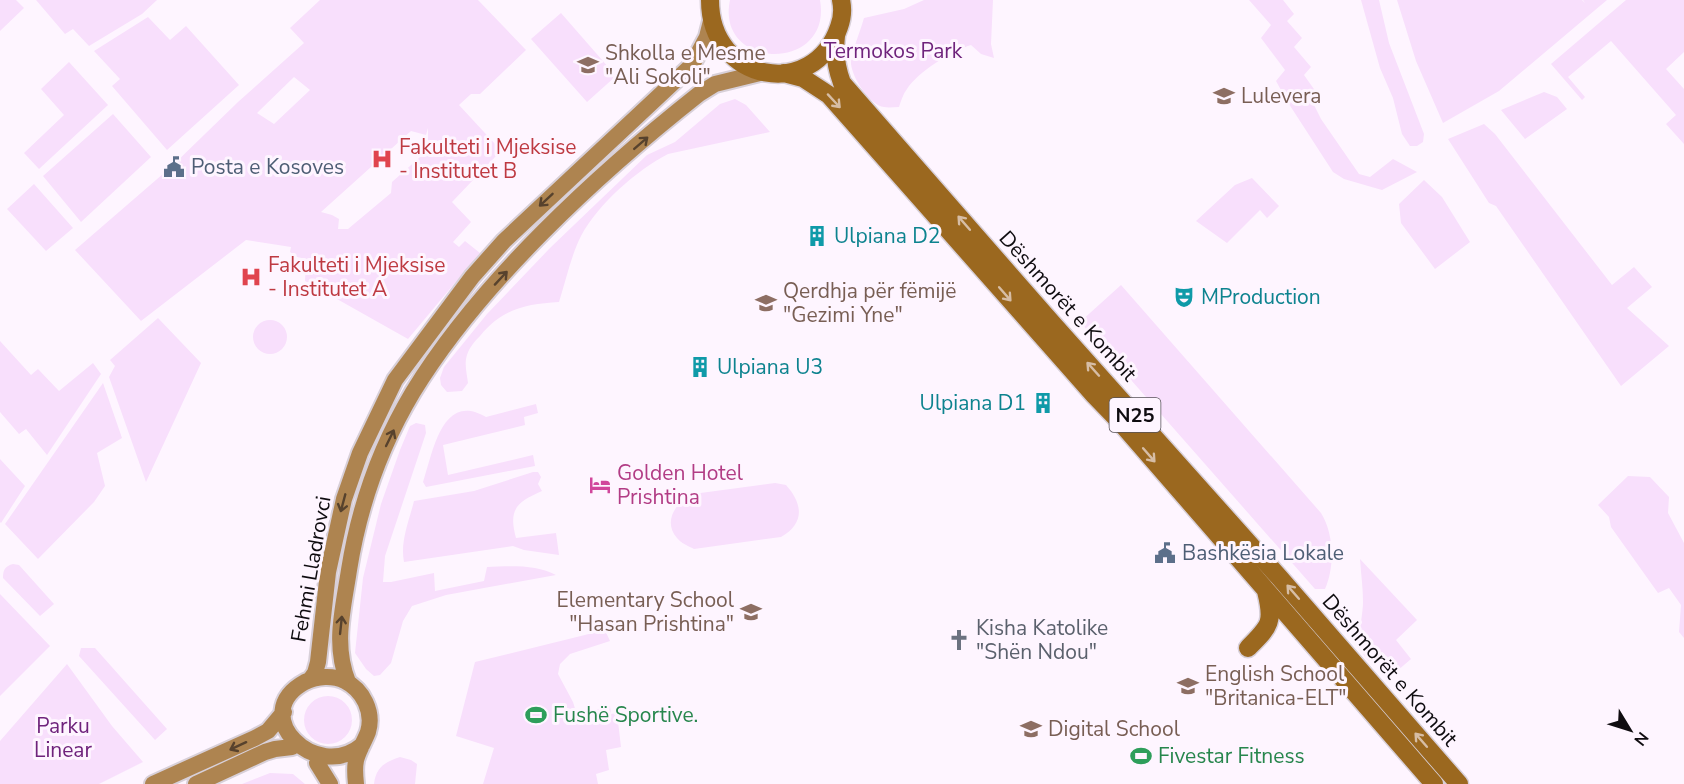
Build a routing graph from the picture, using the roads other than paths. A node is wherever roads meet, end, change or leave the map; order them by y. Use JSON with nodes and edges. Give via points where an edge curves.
{"nodes":[{"id":1,"x":710,"y":0,"type":"edge"},
{"id":2,"x":841,"y":0,"type":"edge"},
{"id":3,"x":711,"y":21,"type":"junction"},
{"id":4,"x":836,"y":36,"type":"junction"},
{"id":5,"x":764,"y":72,"type":"junction"},
{"id":6,"x":784,"y":73,"type":"junction"},
{"id":7,"x":1265,"y":590,"type":"junction"},
{"id":8,"x":1248,"y":648,"type":"dead end"},
{"id":9,"x":310,"y":680,"type":"junction"},
{"id":10,"x":348,"y":682,"type":"junction"},
{"id":11,"x":284,"y":712,"type":"junction"},
{"id":12,"x":362,"y":745,"type":"junction"},
{"id":13,"x":292,"y":747,"type":"junction"},
{"id":14,"x":316,"y":763,"type":"junction"},
{"id":15,"x":153,"y":784,"type":"edge"},
{"id":16,"x":196,"y":784,"type":"edge"},
{"id":17,"x":330,"y":784,"type":"edge"},
{"id":18,"x":356,"y":784,"type":"edge"},
{"id":19,"x":1434,"y":784,"type":"edge"},
{"id":20,"x":1459,"y":784,"type":"edge"}],
"edges":[{"from":1,"to":3,"type":"main road"},
{"from":2,"to":4,"type":"main road","name":"Dëshmorët e Kombit"},
{"from":3,"to":5,"type":"main road","via":[[730,55]]},
{"from":3,"to":9,"type":"main road","name":"Fehmi Lladrovci","one_way":true,"via":[[692,65],[504,241],[395,380],[366,438],[344,499],[328,572],[318,662]]},
{"from":4,"to":6,"type":"main road","via":[[821,56]]},
{"from":20,"to":4,"type":"main road","name":"Dëshmorët e Kombit","number":"N25","one_way":true,"via":[[842,83],[834,53]]},
{"from":5,"to":6,"type":"main road"},
{"from":10,"to":5,"type":"main road","name":"Fehmi Lladrovci","one_way":true,"via":[[341,666],[339,645],[353,541],[380,458],[414,391],[493,286],[605,175],[699,94],[715,84]]},
{"from":6,"to":7,"type":"main road","name":"Dëshmorët e Kombit","number":"N25","one_way":true,"via":[[803,78],[829,95]]},
{"from":7,"to":8,"type":"main road","via":[[1271,614],[1268,625]]},
{"from":7,"to":19,"type":"main road","name":"Dëshmorët e Kombit","number":"N25"},
{"from":9,"to":10,"type":"main road","via":[[333,677]]},
{"from":9,"to":11,"type":"main road","via":[[293,693]]},
{"from":10,"to":12,"type":"main road","via":[[360,693],[368,709],[369,727]]},
{"from":11,"to":13,"type":"main road","via":[[283,727]]},
{"from":11,"to":15,"type":"main road","one_way":true,"via":[[268,731]]},
{"from":12,"to":14,"type":"main road","via":[[342,761]]},
{"from":12,"to":18,"type":"main road","via":[[356,758]]},
{"from":13,"to":14,"type":"main road"},
{"from":13,"to":16,"type":"main road","via":[[265,752]]},
{"from":14,"to":17,"type":"main road"}]}
